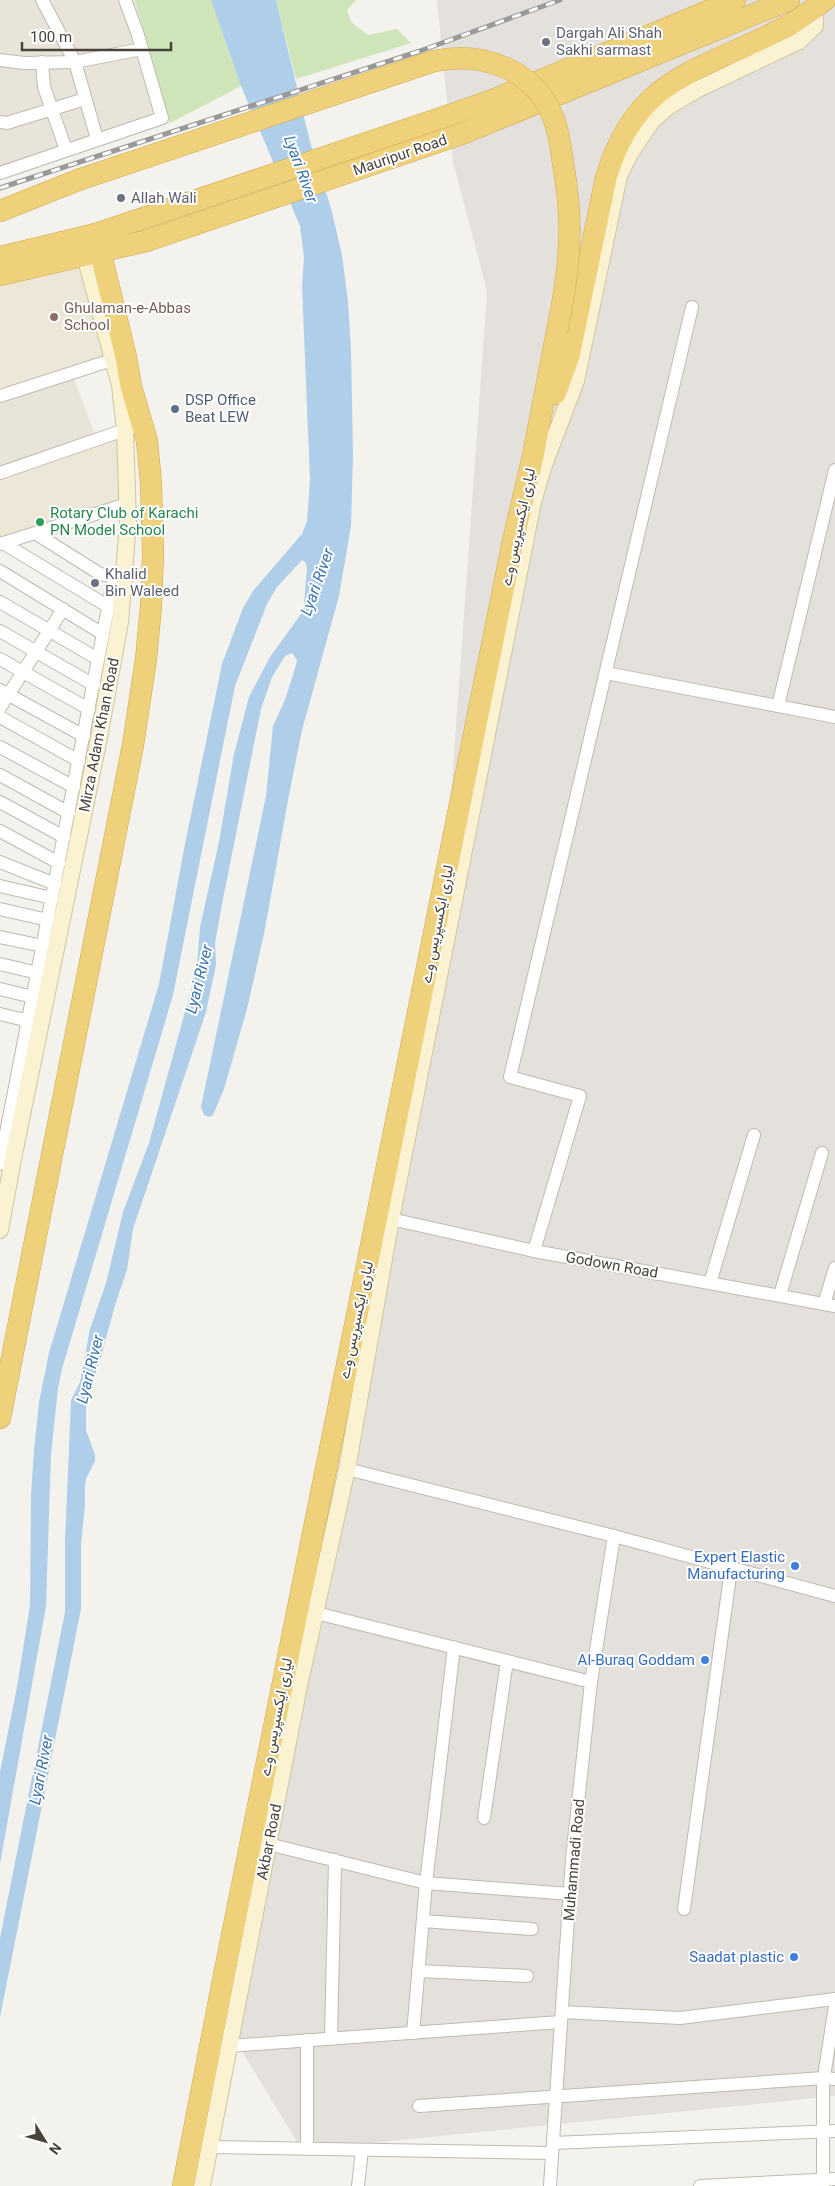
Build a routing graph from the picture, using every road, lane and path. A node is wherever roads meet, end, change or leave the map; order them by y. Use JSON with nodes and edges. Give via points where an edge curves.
{"nodes":[{"id":1,"x":42,"y":0,"type":"edge"},
{"id":2,"x":125,"y":0,"type":"edge"},
{"id":3,"x":716,"y":0,"type":"edge"},
{"id":4,"x":735,"y":0,"type":"edge"},
{"id":5,"x":789,"y":0,"type":"edge"},
{"id":6,"x":818,"y":5,"type":"edge"},
{"id":7,"x":695,"y":17,"type":"junction"},
{"id":8,"x":142,"y":49,"type":"junction"},
{"id":9,"x":0,"y":60,"type":"edge"},
{"id":10,"x":42,"y":62,"type":"junction"},
{"id":11,"x":75,"y":62,"type":"junction"},
{"id":12,"x":85,"y":99,"type":"junction"},
{"id":13,"x":53,"y":109,"type":"junction"},
{"id":14,"x":0,"y":122,"type":"edge"},
{"id":15,"x":97,"y":139,"type":"junction"},
{"id":16,"x":66,"y":150,"type":"junction"},
{"id":17,"x":0,"y":173,"type":"edge"},
{"id":18,"x":0,"y":211,"type":"edge"},
{"id":19,"x":90,"y":245,"type":"junction"},
{"id":20,"x":0,"y":257,"type":"edge"},
{"id":21,"x":0,"y":275,"type":"edge"},
{"id":22,"x":692,"y":307,"type":"dead end"},
{"id":23,"x":115,"y":359,"type":"junction"},
{"id":24,"x":0,"y":396,"type":"edge"},
{"id":25,"x":133,"y":427,"type":"junction"},
{"id":26,"x":534,"y":456,"type":"junction"},
{"id":27,"x":835,"y":470,"type":"edge"},
{"id":28,"x":0,"y":473,"type":"edge"},
{"id":29,"x":127,"y":504,"type":"junction"},
{"id":30,"x":34,"y":533,"type":"junction"},
{"id":31,"x":1,"y":544,"type":"edge"},
{"id":32,"x":0,"y":571,"type":"edge"},
{"id":33,"x":119,"y":578,"type":"junction"},
{"id":34,"x":0,"y":602,"type":"edge"},
{"id":35,"x":109,"y":607,"type":"junction"},
{"id":36,"x":63,"y":609,"type":"junction"},
{"id":37,"x":0,"y":631,"type":"edge"},
{"id":38,"x":49,"y":631,"type":"junction"},
{"id":39,"x":103,"y":634,"type":"junction"},
{"id":40,"x":36,"y":651,"type":"junction"},
{"id":41,"x":0,"y":659,"type":"edge"},
{"id":42,"x":98,"y":659,"type":"junction"},
{"id":43,"x":23,"y":672,"type":"junction"},
{"id":44,"x":606,"y":673,"type":"junction"},
{"id":45,"x":94,"y":685,"type":"junction"},
{"id":46,"x":4,"y":692,"type":"edge"},
{"id":47,"x":778,"y":706,"type":"junction"},
{"id":48,"x":0,"y":708,"type":"edge"},
{"id":49,"x":89,"y":709,"type":"junction"},
{"id":50,"x":0,"y":717,"type":"edge"},
{"id":51,"x":835,"y":717,"type":"edge"},
{"id":52,"x":84,"y":736,"type":"junction"},
{"id":53,"x":0,"y":747,"type":"edge"},
{"id":54,"x":79,"y":761,"type":"junction"},
{"id":55,"x":0,"y":775,"type":"edge"},
{"id":56,"x":74,"y":787,"type":"junction"},
{"id":57,"x":0,"y":802,"type":"edge"},
{"id":58,"x":69,"y":813,"type":"junction"},
{"id":59,"x":0,"y":831,"type":"edge"},
{"id":60,"x":64,"y":837,"type":"junction"},
{"id":61,"x":0,"y":862,"type":"edge"},
{"id":62,"x":59,"y":863,"type":"junction"},
{"id":63,"x":55,"y":884,"type":"junction"},
{"id":64,"x":0,"y":886,"type":"edge"},
{"id":65,"x":52,"y":898,"type":"junction"},
{"id":66,"x":0,"y":909,"type":"edge"},
{"id":67,"x":48,"y":920,"type":"junction"},
{"id":68,"x":0,"y":936,"type":"edge"},
{"id":69,"x":43,"y":946,"type":"junction"},
{"id":70,"x":0,"y":964,"type":"edge"},
{"id":71,"x":38,"y":973,"type":"junction"},
{"id":72,"x":0,"y":989,"type":"edge"},
{"id":73,"x":33,"y":997,"type":"junction"},
{"id":74,"x":0,"y":1014,"type":"edge"},
{"id":75,"x":29,"y":1021,"type":"junction"},
{"id":76,"x":6,"y":1103,"type":"edge"},
{"id":77,"x":4,"y":1120,"type":"edge"},
{"id":78,"x":754,"y":1135,"type":"dead end"},
{"id":79,"x":1,"y":1150,"type":"edge"},
{"id":80,"x":822,"y":1153,"type":"dead end"},
{"id":81,"x":0,"y":1164,"type":"edge"},
{"id":82,"x":391,"y":1219,"type":"junction"},
{"id":83,"x":0,"y":1230,"type":"edge"},
{"id":84,"x":534,"y":1252,"type":"junction"},
{"id":85,"x":835,"y":1268,"type":"edge"},
{"id":86,"x":710,"y":1283,"type":"junction"},
{"id":87,"x":780,"y":1295,"type":"junction"},
{"id":88,"x":830,"y":1305,"type":"edge"},
{"id":89,"x":0,"y":1418,"type":"edge"},
{"id":90,"x":347,"y":1469,"type":"junction"},
{"id":91,"x":614,"y":1536,"type":"junction"},
{"id":92,"x":731,"y":1569,"type":"junction"},
{"id":93,"x":835,"y":1596,"type":"edge"},
{"id":94,"x":316,"y":1613,"type":"junction"},
{"id":95,"x":454,"y":1647,"type":"junction"},
{"id":96,"x":507,"y":1661,"type":"junction"},
{"id":97,"x":592,"y":1682,"type":"junction"},
{"id":98,"x":484,"y":1818,"type":"dead end"},
{"id":99,"x":268,"y":1844,"type":"junction"},
{"id":100,"x":335,"y":1860,"type":"junction"},
{"id":101,"x":426,"y":1883,"type":"junction"},
{"id":102,"x":570,"y":1894,"type":"junction"},
{"id":103,"x":684,"y":1909,"type":"dead end"},
{"id":104,"x":423,"y":1921,"type":"junction"},
{"id":105,"x":532,"y":1929,"type":"dead end"},
{"id":106,"x":418,"y":1971,"type":"junction"},
{"id":107,"x":527,"y":1976,"type":"dead end"},
{"id":108,"x":835,"y":1999,"type":"edge"},
{"id":109,"x":835,"y":2006,"type":"edge"},
{"id":110,"x":562,"y":2017,"type":"junction"},
{"id":111,"x":413,"y":2032,"type":"junction"},
{"id":112,"x":330,"y":2039,"type":"junction"},
{"id":113,"x":307,"y":2040,"type":"junction"},
{"id":114,"x":230,"y":2046,"type":"junction"},
{"id":115,"x":829,"y":2079,"type":"edge"},
{"id":116,"x":556,"y":2097,"type":"junction"},
{"id":117,"x":419,"y":2106,"type":"dead end"},
{"id":118,"x":829,"y":2131,"type":"edge"},
{"id":119,"x":210,"y":2147,"type":"junction"},
{"id":120,"x":552,"y":2148,"type":"junction"},
{"id":121,"x":307,"y":2149,"type":"junction"},
{"id":122,"x":362,"y":2150,"type":"junction"},
{"id":123,"x":827,"y":2181,"type":"edge"},
{"id":124,"x":183,"y":2186,"type":"edge"},
{"id":125,"x":202,"y":2186,"type":"edge"},
{"id":126,"x":358,"y":2186,"type":"edge"},
{"id":127,"x":550,"y":2186,"type":"edge"},
{"id":128,"x":700,"y":2186,"type":"edge"}],
"edges":[{"from":1,"to":11,"type":"street"},
{"from":2,"to":8,"type":"street"},
{"from":3,"to":7,"type":"highway"},
{"from":4,"to":7,"type":"highway","name":"Mauripur Road"},
{"from":5,"to":19,"type":"highway","name":"Mauripur Road","via":[[464,133],[146,240]]},
{"from":6,"to":26,"type":"highway","via":[[788,26],[681,76],[639,112],[620,141],[606,178],[569,356]]},
{"from":6,"to":82,"type":"street","name":"Akbar Road","via":[[815,26],[798,41],[669,106],[652,121],[619,176],[576,381],[533,502]]},
{"from":7,"to":19,"type":"highway","name":"Mauripur Road","via":[[493,100],[141,218]]},
{"from":8,"to":11,"type":"street"},
{"from":8,"to":15,"type":"street","via":[[162,118]]},
{"from":9,"to":10,"type":"street"},
{"from":10,"to":11,"type":"street"},
{"from":10,"to":13,"type":"street","via":[[44,87]]},
{"from":11,"to":12,"type":"street"},
{"from":12,"to":13,"type":"street"},
{"from":12,"to":15,"type":"street"},
{"from":13,"to":14,"type":"street","via":[[7,123]]},
{"from":13,"to":16,"type":"street"},
{"from":15,"to":16,"type":"street"},
{"from":16,"to":17,"type":"street"},
{"from":18,"to":26,"type":"highway","bridge":true,"via":[[78,180],[434,61],[466,56],[497,63],[518,74],[536,89],[545,102],[558,131],[570,215],[565,288]]},
{"from":19,"to":20,"type":"highway","name":"Mauripur Road"},
{"from":19,"to":21,"type":"highway","name":"Mauripur Road"},
{"from":19,"to":23,"type":"street","name":"Mirza Adam Khan Road"},
{"from":19,"to":25,"type":"highway","via":[[126,356]]},
{"from":22,"to":44,"type":"street"},
{"from":23,"to":24,"type":"street"},
{"from":23,"to":25,"type":"street","name":"Mirza Adam Khan Road"},
{"from":25,"to":28,"type":"street"},
{"from":25,"to":29,"type":"street","name":"Mirza Adam Khan Road"},
{"from":25,"to":89,"type":"highway","via":[[150,462],[153,555],[142,687],[115,840]]},
{"from":26,"to":124,"type":"highway","name":"لیاری ایکسپریس وے","via":[[319,1500]]},
{"from":27,"to":47,"type":"street"},
{"from":29,"to":30,"type":"street"},
{"from":29,"to":33,"type":"street","name":"Mirza Adam Khan Road"},
{"from":30,"to":31,"type":"street"},
{"from":30,"to":33,"type":"street","via":[[100,574]]},
{"from":31,"to":35,"type":"street"},
{"from":32,"to":36,"type":"street"},
{"from":33,"to":35,"type":"street"},
{"from":33,"to":83,"type":"street","name":"Mirza Adam Khan Road","via":[[120,622],[99,738]]},
{"from":34,"to":38,"type":"street"},
{"from":35,"to":39,"type":"street"},
{"from":36,"to":38,"type":"street"},
{"from":36,"to":39,"type":"street"},
{"from":37,"to":40,"type":"street"},
{"from":38,"to":40,"type":"street"},
{"from":38,"to":42,"type":"street"},
{"from":39,"to":42,"type":"street"},
{"from":40,"to":43,"type":"street"},
{"from":40,"to":45,"type":"street"},
{"from":41,"to":43,"type":"street"},
{"from":42,"to":45,"type":"street"},
{"from":43,"to":46,"type":"street"},
{"from":43,"to":49,"type":"street"},
{"from":44,"to":47,"type":"street"},
{"from":44,"to":84,"type":"street","via":[[510,1077],[580,1096]]},
{"from":45,"to":49,"type":"street"},
{"from":46,"to":48,"type":"street"},
{"from":46,"to":52,"type":"street"},
{"from":47,"to":51,"type":"street"},
{"from":49,"to":52,"type":"street"},
{"from":50,"to":54,"type":"street"},
{"from":52,"to":54,"type":"street"},
{"from":53,"to":56,"type":"street"},
{"from":54,"to":56,"type":"street"},
{"from":55,"to":58,"type":"street"},
{"from":56,"to":58,"type":"street"},
{"from":57,"to":60,"type":"street"},
{"from":58,"to":60,"type":"street"},
{"from":59,"to":62,"type":"street"},
{"from":60,"to":62,"type":"street"},
{"from":61,"to":63,"type":"street"},
{"from":62,"to":63,"type":"street"},
{"from":63,"to":65,"type":"street"},
{"from":64,"to":65,"type":"street"},
{"from":65,"to":67,"type":"street"},
{"from":66,"to":67,"type":"street"},
{"from":67,"to":69,"type":"street"},
{"from":68,"to":69,"type":"street"},
{"from":69,"to":71,"type":"street"},
{"from":70,"to":71,"type":"street"},
{"from":71,"to":73,"type":"street"},
{"from":72,"to":73,"type":"street"},
{"from":73,"to":75,"type":"street"},
{"from":74,"to":75,"type":"street"},
{"from":75,"to":76,"type":"street"},
{"from":76,"to":77,"type":"street"},
{"from":77,"to":79,"type":"street"},
{"from":78,"to":86,"type":"street"},
{"from":79,"to":81,"type":"street"},
{"from":80,"to":87,"type":"street"},
{"from":82,"to":84,"type":"street","name":"Godown Road"},
{"from":82,"to":90,"type":"street","name":"Akbar Road"},
{"from":84,"to":86,"type":"street","name":"Godown Road"},
{"from":85,"to":88,"type":"street"},
{"from":86,"to":87,"type":"street","name":"Godown Road"},
{"from":87,"to":88,"type":"street","name":"Godown Road"},
{"from":90,"to":91,"type":"street"},
{"from":90,"to":94,"type":"street","name":"Akbar Road"},
{"from":91,"to":92,"type":"street"},
{"from":91,"to":97,"type":"street","name":"Muhammadi Road"},
{"from":92,"to":93,"type":"street"},
{"from":92,"to":103,"type":"street"},
{"from":94,"to":95,"type":"street"},
{"from":94,"to":99,"type":"street","name":"Akbar Road","via":[[298,1686]]},
{"from":95,"to":96,"type":"street"},
{"from":95,"to":101,"type":"street"},
{"from":96,"to":97,"type":"street"},
{"from":96,"to":98,"type":"street"},
{"from":97,"to":102,"type":"street","name":"Muhammadi Road"},
{"from":99,"to":100,"type":"street"},
{"from":99,"to":114,"type":"street","name":"Akbar Road"},
{"from":100,"to":101,"type":"street"},
{"from":100,"to":112,"type":"street"},
{"from":101,"to":102,"type":"street"},
{"from":101,"to":104,"type":"street"},
{"from":102,"to":110,"type":"street","name":"Muhammadi Road"},
{"from":104,"to":105,"type":"street"},
{"from":104,"to":106,"type":"street"},
{"from":106,"to":107,"type":"street"},
{"from":106,"to":111,"type":"street"},
{"from":108,"to":110,"type":"street","via":[[680,2018]]},
{"from":109,"to":115,"type":"street"},
{"from":110,"to":111,"type":"street"},
{"from":110,"to":116,"type":"street","name":"Muhammadi Road"},
{"from":111,"to":112,"type":"street"},
{"from":112,"to":113,"type":"street"},
{"from":113,"to":114,"type":"street"},
{"from":113,"to":121,"type":"street"},
{"from":114,"to":119,"type":"street","name":"Akbar Road"},
{"from":115,"to":116,"type":"street"},
{"from":115,"to":118,"type":"street"},
{"from":116,"to":117,"type":"street"},
{"from":116,"to":120,"type":"street","name":"Muhammadi Road"},
{"from":118,"to":120,"type":"street"},
{"from":118,"to":123,"type":"street"},
{"from":119,"to":121,"type":"street"},
{"from":119,"to":125,"type":"street","name":"Akbar Road"},
{"from":120,"to":122,"type":"street"},
{"from":120,"to":127,"type":"street","name":"Muhammadi Road"},
{"from":121,"to":122,"type":"street"},
{"from":122,"to":126,"type":"street"},
{"from":123,"to":128,"type":"street"}]}
